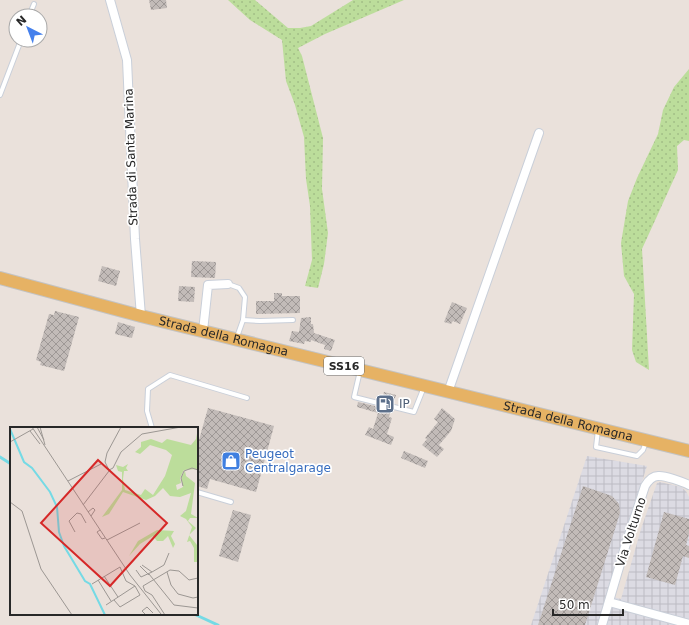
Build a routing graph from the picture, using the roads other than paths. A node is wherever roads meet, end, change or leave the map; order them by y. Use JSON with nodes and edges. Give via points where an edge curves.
{"nodes":[{"id":1,"x":110,"y":0,"type":"edge"},
{"id":2,"x":34,"y":4,"type":"dead end"},
{"id":3,"x":32,"y":8,"type":"edge"},
{"id":4,"x":17,"y":48,"type":"edge"},
{"id":5,"x":0,"y":95,"type":"edge"},
{"id":6,"x":539,"y":133,"type":"dead end"},
{"id":7,"x":0,"y":278,"type":"edge"},
{"id":8,"x":228,"y":284,"type":"joint"},
{"id":9,"x":141,"y":316,"type":"junction"},
{"id":10,"x":243,"y":320,"type":"junction"},
{"id":11,"x":294,"y":320,"type":"dead end"},
{"id":12,"x":203,"y":331,"type":"junction"},
{"id":13,"x":237,"y":340,"type":"junction"},
{"id":14,"x":360,"y":370,"type":"junction"},
{"id":15,"x":425,"y":386,"type":"junction"},
{"id":16,"x":448,"y":392,"type":"junction"},
{"id":17,"x":247,"y":398,"type":"dead end"},
{"id":18,"x":152,"y":427,"type":"edge"},
{"id":19,"x":598,"y":428,"type":"junction"},
{"id":20,"x":647,"y":441,"type":"junction"},
{"id":21,"x":689,"y":451,"type":"edge"},
{"id":22,"x":689,"y":485,"type":"edge"},
{"id":23,"x":198,"y":492,"type":"edge"},
{"id":24,"x":230,"y":502,"type":"dead end"},
{"id":25,"x":609,"y":602,"type":"junction"},
{"id":26,"x":689,"y":624,"type":"edge"},
{"id":27,"x":602,"y":625,"type":"edge"}],
"edges":[{"from":1,"to":9,"type":"street","name":"Strada di Santa Marina","via":[[127,60]]},
{"from":2,"to":3,"type":"lane"},
{"from":4,"to":5,"type":"lane"},
{"from":6,"to":16,"type":"street"},
{"from":7,"to":9,"type":"main road","name":"Strada della Romagna","number":"SS16"},
{"from":8,"to":10,"type":"lane","via":[[239,288],[244,297]]},
{"from":8,"to":12,"type":"street","via":[[208,284]]},
{"from":9,"to":12,"type":"main road","name":"Strada della Romagna","number":"SS16"},
{"from":10,"to":11,"type":"lane"},
{"from":10,"to":13,"type":"lane"},
{"from":12,"to":13,"type":"main road","name":"Strada della Romagna","number":"SS16"},
{"from":13,"to":14,"type":"main road","name":"Strada della Romagna","number":"SS16"},
{"from":14,"to":15,"type":"main road","name":"Strada della Romagna","number":"SS16"},
{"from":14,"to":15,"type":"lane","via":[[354,397],[414,412]]},
{"from":15,"to":16,"type":"main road","name":"Strada della Romagna","number":"SS16"},
{"from":16,"to":19,"type":"main road","name":"Strada della Romagna","number":"SS16"},
{"from":17,"to":18,"type":"lane","via":[[170,375],[148,389],[146,411]]},
{"from":19,"to":20,"type":"main road","name":"Strada della Romagna","number":"SS16"},
{"from":19,"to":20,"type":"lane","via":[[596,447],[637,456]]},
{"from":20,"to":21,"type":"main road","name":"Strada della Romagna","number":"SS16"},
{"from":22,"to":25,"type":"street","name":"Via Volturno","via":[[657,476],[650,479],[645,486]]},
{"from":23,"to":24,"type":"lane"},
{"from":25,"to":26,"type":"street"},
{"from":25,"to":27,"type":"street","name":"Via Volturno"}]}
